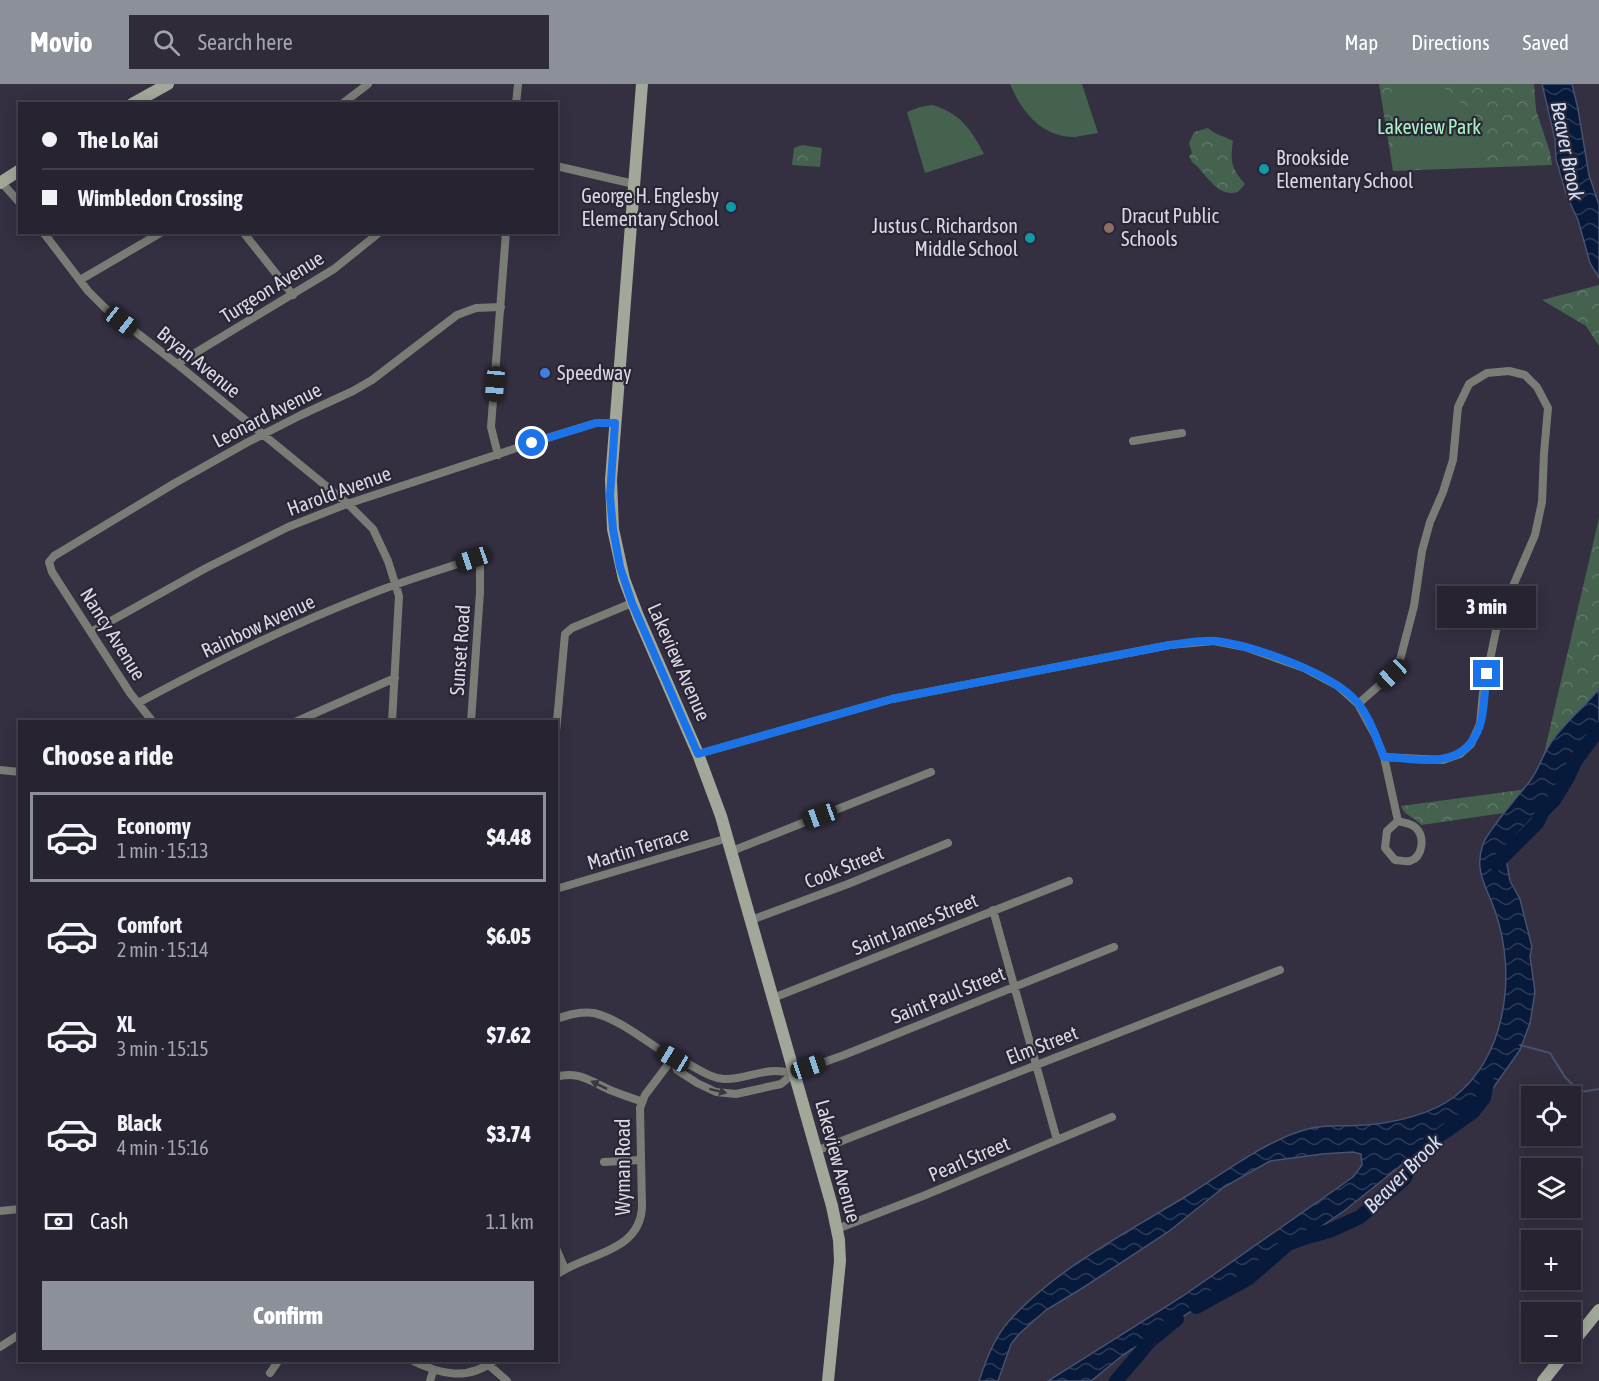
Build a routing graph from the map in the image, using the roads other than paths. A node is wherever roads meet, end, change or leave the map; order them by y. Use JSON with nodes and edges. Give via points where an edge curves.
{"nodes":[{"id":1,"x":168,"y":84,"type":"edge"},
{"id":2,"x":368,"y":84,"type":"edge"},
{"id":3,"x":518,"y":84,"type":"edge"},
{"id":4,"x":642,"y":84,"type":"edge"},
{"id":5,"x":137,"y":102,"type":"edge"},
{"id":6,"x":345,"y":102,"type":"edge"},
{"id":7,"x":516,"y":102,"type":"edge"},
{"id":8,"x":558,"y":166,"type":"edge"},
{"id":9,"x":18,"y":171,"type":"edge"},
{"id":10,"x":0,"y":182,"type":"edge"},
{"id":11,"x":634,"y":184,"type":"junction"},
{"id":12,"x":18,"y":201,"type":"edge"},
{"id":13,"x":45,"y":234,"type":"edge"},
{"id":14,"x":159,"y":234,"type":"edge"},
{"id":15,"x":245,"y":234,"type":"edge"},
{"id":16,"x":378,"y":234,"type":"edge"},
{"id":17,"x":506,"y":234,"type":"edge"},
{"id":18,"x":80,"y":280,"type":"junction"},
{"id":19,"x":292,"y":295,"type":"junction"},
{"id":20,"x":501,"y":308,"type":"junction"},
{"id":21,"x":177,"y":364,"type":"junction"},
{"id":22,"x":615,"y":423,"type":"junction"},
{"id":23,"x":1182,"y":433,"type":"dead end"},
{"id":24,"x":262,"y":435,"type":"junction"},
{"id":25,"x":1133,"y":441,"type":"dead end"},
{"id":26,"x":498,"y":455,"type":"junction"},
{"id":27,"x":348,"y":504,"type":"junction"},
{"id":28,"x":49,"y":562,"type":"joint"},
{"id":29,"x":395,"y":585,"type":"junction"},
{"id":30,"x":632,"y":603,"type":"junction"},
{"id":31,"x":91,"y":632,"type":"junction"},
{"id":32,"x":394,"y":678,"type":"junction"},
{"id":33,"x":138,"y":703,"type":"junction"},
{"id":34,"x":1358,"y":704,"type":"junction"},
{"id":35,"x":151,"y":720,"type":"edge"},
{"id":36,"x":300,"y":720,"type":"edge"},
{"id":37,"x":392,"y":720,"type":"edge"},
{"id":38,"x":471,"y":720,"type":"edge"},
{"id":39,"x":557,"y":720,"type":"edge"},
{"id":40,"x":698,"y":754,"type":"junction"},
{"id":41,"x":1384,"y":757,"type":"junction"},
{"id":42,"x":0,"y":770,"type":"edge"},
{"id":43,"x":18,"y":772,"type":"edge"},
{"id":44,"x":931,"y":772,"type":"dead end"},
{"id":45,"x":1398,"y":821,"type":"junction"},
{"id":46,"x":728,"y":838,"type":"junction"},
{"id":47,"x":948,"y":843,"type":"dead end"},
{"id":48,"x":732,"y":851,"type":"junction"},
{"id":49,"x":1070,"y":881,"type":"dead end"},
{"id":50,"x":558,"y":888,"type":"edge"},
{"id":51,"x":993,"y":910,"type":"junction"},
{"id":52,"x":751,"y":920,"type":"junction"},
{"id":53,"x":1114,"y":947,"type":"dead end"},
{"id":54,"x":1280,"y":970,"type":"dead end"},
{"id":55,"x":1014,"y":987,"type":"junction"},
{"id":56,"x":773,"y":998,"type":"junction"},
{"id":57,"x":558,"y":1018,"type":"edge"},
{"id":58,"x":673,"y":1058,"type":"junction"},
{"id":59,"x":1036,"y":1064,"type":"junction"},
{"id":60,"x":794,"y":1073,"type":"junction"},
{"id":61,"x":558,"y":1077,"type":"edge"},
{"id":62,"x":641,"y":1101,"type":"junction"},
{"id":63,"x":1112,"y":1117,"type":"dead end"},
{"id":64,"x":1057,"y":1140,"type":"junction"},
{"id":65,"x":816,"y":1152,"type":"junction"},
{"id":66,"x":640,"y":1160,"type":"junction"},
{"id":67,"x":604,"y":1162,"type":"dead end"},
{"id":68,"x":18,"y":1209,"type":"edge"},
{"id":69,"x":0,"y":1211,"type":"edge"},
{"id":70,"x":837,"y":1229,"type":"junction"},
{"id":71,"x":558,"y":1252,"type":"edge"},
{"id":72,"x":566,"y":1269,"type":"junction"},
{"id":73,"x":558,"y":1274,"type":"edge"},
{"id":74,"x":1599,"y":1310,"type":"edge"},
{"id":75,"x":1581,"y":1332,"type":"edge"},
{"id":76,"x":18,"y":1335,"type":"edge"},
{"id":77,"x":0,"y":1347,"type":"edge"},
{"id":78,"x":278,"y":1362,"type":"edge"},
{"id":79,"x":415,"y":1362,"type":"edge"},
{"id":80,"x":1558,"y":1362,"type":"edge"},
{"id":81,"x":492,"y":1363,"type":"edge"},
{"id":82,"x":433,"y":1371,"type":"junction"},
{"id":83,"x":270,"y":1373,"type":"dead end"},
{"id":84,"x":430,"y":1381,"type":"edge"},
{"id":85,"x":507,"y":1381,"type":"edge"},
{"id":86,"x":828,"y":1381,"type":"edge"},
{"id":87,"x":1543,"y":1381,"type":"edge"}],
"edges":[{"from":1,"to":5,"type":"main road"},
{"from":2,"to":6,"type":"street"},
{"from":3,"to":7,"type":"street"},
{"from":4,"to":11,"type":"main road","name":"Lakeview Avenue"},
{"from":8,"to":11,"type":"street"},
{"from":9,"to":10,"type":"main road"},
{"from":10,"to":12,"type":"street"},
{"from":11,"to":22,"type":"main road","name":"Lakeview Avenue"},
{"from":13,"to":18,"type":"street","name":"Bryan Avenue"},
{"from":14,"to":18,"type":"street"},
{"from":15,"to":19,"type":"street"},
{"from":16,"to":19,"type":"street","name":"Turgeon Avenue","via":[[334,269]]},
{"from":17,"to":20,"type":"street"},
{"from":18,"to":21,"type":"street","name":"Bryan Avenue","via":[[105,308]]},
{"from":19,"to":21,"type":"street","name":"Turgeon Avenue"},
{"from":20,"to":24,"type":"street","name":"Leonard Avenue","via":[[476,308],[456,315],[372,380]]},
{"from":20,"to":26,"type":"street","via":[[491,427]]},
{"from":21,"to":24,"type":"street","name":"Bryan Avenue"},
{"from":22,"to":26,"type":"street","name":"Harold Avenue","via":[[596,423]]},
{"from":22,"to":30,"type":"main road","name":"Lakeview Avenue","via":[[612,520],[620,567]]},
{"from":23,"to":25,"type":"street"},
{"from":24,"to":27,"type":"street","name":"Bryan Avenue"},
{"from":24,"to":28,"type":"street","name":"Leonard Avenue","via":[[175,483]]},
{"from":26,"to":27,"type":"street","name":"Harold Avenue"},
{"from":27,"to":29,"type":"street","name":"Bryan Avenue","via":[[373,529]]},
{"from":27,"to":31,"type":"street","name":"Harold Avenue","via":[[288,526]]},
{"from":28,"to":31,"type":"street","name":"Nancy Avenue"},
{"from":29,"to":32,"type":"street","name":"Bryan Avenue","via":[[399,596]]},
{"from":29,"to":33,"type":"street","name":"Rainbow Avenue","via":[[262,641]]},
{"from":29,"to":38,"type":"street","name":"Sunset Road","via":[[473,559],[480,565]]},
{"from":30,"to":39,"type":"street","via":[[565,634]]},
{"from":30,"to":40,"type":"main road","name":"Lakeview Avenue"},
{"from":31,"to":33,"type":"street","name":"Nancy Avenue"},
{"from":32,"to":36,"type":"street"},
{"from":32,"to":37,"type":"street","name":"Bryan Avenue"},
{"from":33,"to":35,"type":"street","name":"Nancy Avenue"},
{"from":34,"to":40,"type":"street","via":[[1338,686],[1279,658],[1245,647],[1198,641],[892,699]]},
{"from":34,"to":41,"type":"street"},
{"from":34,"to":41,"type":"street","via":[[1392,674],[1401,660],[1422,551],[1453,460],[1458,407],[1469,384],[1487,373],[1509,371],[1525,375],[1548,408],[1542,502],[1535,535],[1498,621],[1480,724],[1471,744],[1460,754],[1443,760]]},
{"from":40,"to":46,"type":"main road","name":"Lakeview Avenue"},
{"from":41,"to":45,"type":"street"},
{"from":42,"to":43,"type":"street"},
{"from":44,"to":48,"type":"street"},
{"from":45,"to":45,"type":"street","via":[[1419,830],[1423,843],[1419,855],[1409,861],[1395,860],[1385,848],[1387,831]]},
{"from":46,"to":48,"type":"main road","name":"Lakeview Avenue"},
{"from":46,"to":50,"type":"street","name":"Martin Terrace"},
{"from":47,"to":52,"type":"street","name":"Cook Street"},
{"from":48,"to":52,"type":"main road","name":"Lakeview Avenue"},
{"from":49,"to":51,"type":"street","name":"Saint James Street"},
{"from":51,"to":55,"type":"street"},
{"from":51,"to":56,"type":"street","name":"Saint James Street"},
{"from":52,"to":56,"type":"main road","name":"Lakeview Avenue"},
{"from":53,"to":55,"type":"street","name":"Saint Paul Street"},
{"from":54,"to":59,"type":"street","name":"Elm Street"},
{"from":55,"to":59,"type":"street"},
{"from":55,"to":60,"type":"street","name":"Saint Paul Street"},
{"from":56,"to":60,"type":"main road","name":"Lakeview Avenue"},
{"from":57,"to":58,"type":"street","via":[[592,1013],[610,1019]]},
{"from":58,"to":60,"type":"street","via":[[723,1080],[774,1071]]},
{"from":58,"to":60,"type":"street","one_way":true,"via":[[677,1070],[716,1092],[758,1091],[781,1084]]},
{"from":58,"to":62,"type":"street","name":"Wyman Road"},
{"from":59,"to":64,"type":"street"},
{"from":59,"to":65,"type":"street","name":"Elm Street"},
{"from":60,"to":65,"type":"main road","name":"Lakeview Avenue"},
{"from":62,"to":61,"type":"street","one_way":true,"via":[[581,1076]]},
{"from":62,"to":66,"type":"street","name":"Wyman Road"},
{"from":63,"to":64,"type":"street","name":"Pearl Street"},
{"from":64,"to":70,"type":"street","name":"Pearl Street"},
{"from":65,"to":70,"type":"main road","name":"Lakeview Avenue"},
{"from":66,"to":67,"type":"street"},
{"from":66,"to":72,"type":"street","name":"Wyman Road","via":[[642,1216],[637,1228],[613,1249]]},
{"from":68,"to":69,"type":"street"},
{"from":70,"to":86,"type":"main road","name":"Lakeview Avenue","via":[[840,1273]]},
{"from":71,"to":72,"type":"street"},
{"from":72,"to":73,"type":"street","name":"Wyman Road"},
{"from":74,"to":75,"type":"main road"},
{"from":76,"to":77,"type":"street"},
{"from":78,"to":83,"type":"street"},
{"from":79,"to":82,"type":"street"},
{"from":80,"to":87,"type":"main road"},
{"from":81,"to":82,"type":"street","via":[[474,1375],[459,1378]]},
{"from":81,"to":85,"type":"street"},
{"from":82,"to":84,"type":"street"}]}
